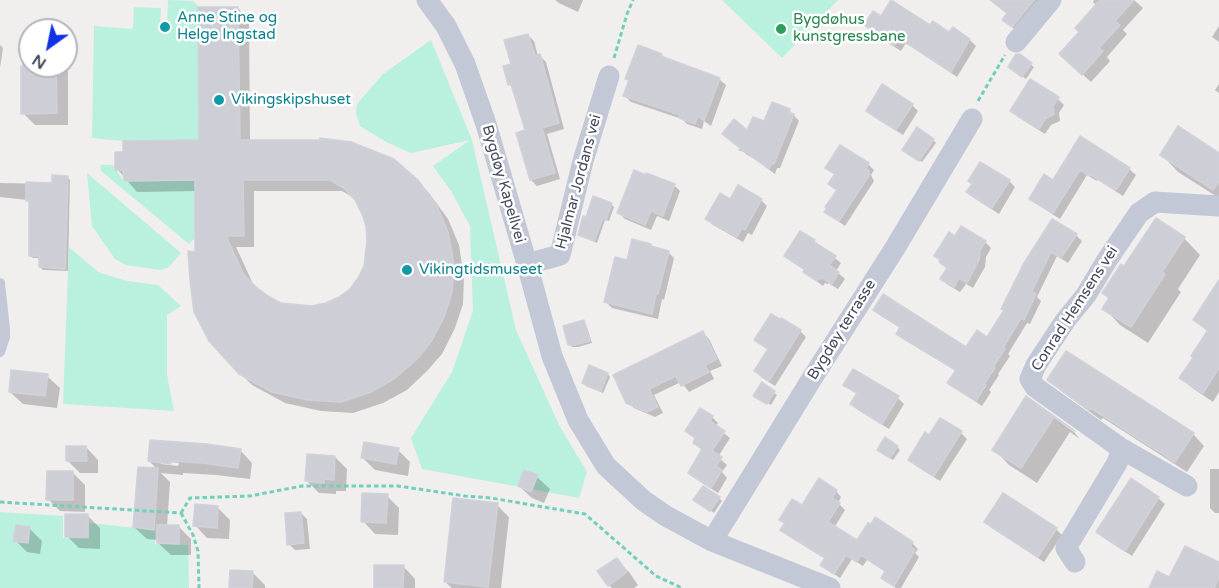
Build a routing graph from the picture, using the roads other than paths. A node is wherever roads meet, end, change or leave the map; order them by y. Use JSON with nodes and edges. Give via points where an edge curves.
{"nodes":[{"id":1,"x":427,"y":0,"type":"edge"},
{"id":2,"x":1051,"y":0,"type":"edge"},
{"id":3,"x":1016,"y":42,"type":"road end"},
{"id":4,"x":609,"y":76,"type":"road end"},
{"id":5,"x":972,"y":119,"type":"road end"},
{"id":6,"x":1219,"y":206,"type":"edge"},
{"id":7,"x":527,"y":264,"type":"junction"},
{"id":8,"x":0,"y":283,"type":"edge"},
{"id":9,"x":0,"y":352,"type":"edge"},
{"id":10,"x":1122,"y":449,"type":"junction"},
{"id":11,"x":1187,"y":486,"type":"dead end"},
{"id":12,"x":712,"y":542,"type":"junction"},
{"id":13,"x":1066,"y":557,"type":"dead end"},
{"id":14,"x":830,"y":588,"type":"edge"}],
"edges":[{"from":1,"to":7,"type":"street","name":"Bygdøy Kapellvei","via":[[446,26],[465,64]]},
{"from":2,"to":3,"type":"street"},
{"from":4,"to":7,"type":"street","name":"Hjalmar Jordans vei","via":[[583,161],[561,255]]},
{"from":5,"to":12,"type":"street","name":"Bygdøy terrasse"},
{"from":6,"to":10,"type":"street","name":"Conrad Hemsens vei","via":[[1155,202],[1139,213],[1030,379],[1035,387]]},
{"from":7,"to":12,"type":"street","name":"Bygdøy Kapellvei","via":[[552,356],[578,420],[606,466],[644,501]]},
{"from":8,"to":9,"type":"lane","via":[[5,328]]},
{"from":10,"to":11,"type":"street","name":"Conrad Hemsens vei"},
{"from":10,"to":13,"type":"street"},
{"from":12,"to":14,"type":"street","name":"Bygdøy Kapellvei"}]}
